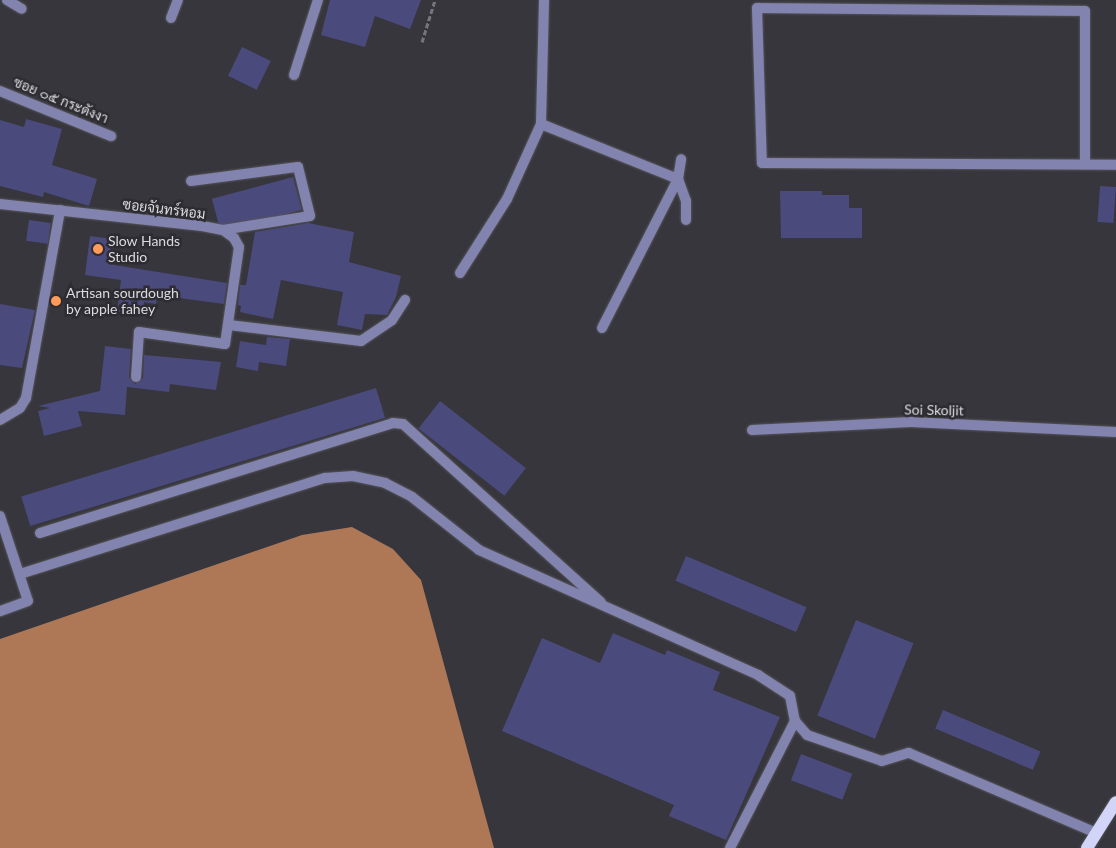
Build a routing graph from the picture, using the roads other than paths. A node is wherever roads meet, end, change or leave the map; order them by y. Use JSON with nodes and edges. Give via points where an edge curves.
{"nodes":[{"id":1,"x":7,"y":0,"type":"edge"},
{"id":2,"x":178,"y":0,"type":"edge"},
{"id":3,"x":318,"y":0,"type":"edge"},
{"id":4,"x":544,"y":0,"type":"edge"},
{"id":5,"x":22,"y":9,"type":"dead end"},
{"id":6,"x":171,"y":18,"type":"dead end"},
{"id":7,"x":294,"y":75,"type":"dead end"},
{"id":8,"x":0,"y":91,"type":"edge"},
{"id":9,"x":541,"y":124,"type":"junction"},
{"id":10,"x":111,"y":136,"type":"dead end"},
{"id":11,"x":681,"y":159,"type":"dead end"},
{"id":12,"x":1085,"y":163,"type":"junction"},
{"id":13,"x":1116,"y":166,"type":"edge"},
{"id":14,"x":678,"y":179,"type":"junction"},
{"id":15,"x":191,"y":181,"type":"dead end"},
{"id":16,"x":0,"y":204,"type":"edge"},
{"id":17,"x":60,"y":210,"type":"junction"},
{"id":18,"x":686,"y":220,"type":"dead end"},
{"id":19,"x":223,"y":230,"type":"junction"},
{"id":20,"x":460,"y":273,"type":"dead end"},
{"id":21,"x":405,"y":300,"type":"dead end"},
{"id":22,"x":229,"y":325,"type":"junction"},
{"id":23,"x":602,"y":328,"type":"dead end"},
{"id":24,"x":136,"y":377,"type":"dead end"},
{"id":25,"x":0,"y":420,"type":"edge"},
{"id":26,"x":752,"y":430,"type":"dead end"},
{"id":27,"x":1116,"y":432,"type":"edge"},
{"id":28,"x":0,"y":516,"type":"edge"},
{"id":29,"x":40,"y":533,"type":"dead end"},
{"id":30,"x":4,"y":541,"type":"edge"},
{"id":31,"x":20,"y":574,"type":"junction"},
{"id":32,"x":608,"y":608,"type":"junction"},
{"id":33,"x":0,"y":611,"type":"edge"},
{"id":34,"x":795,"y":721,"type":"junction"},
{"id":35,"x":1116,"y":802,"type":"edge"},
{"id":36,"x":1098,"y":833,"type":"junction"},
{"id":37,"x":730,"y":848,"type":"edge"},
{"id":38,"x":1086,"y":848,"type":"edge"}],
"edges":[{"from":1,"to":5,"type":"street"},
{"from":2,"to":6,"type":"street"},
{"from":3,"to":7,"type":"street"},
{"from":4,"to":9,"type":"street"},
{"from":8,"to":10,"type":"street","name":"ซอย ๐๕ กระดังงา"},
{"from":9,"to":14,"type":"street"},
{"from":9,"to":20,"type":"street","via":[[507,199]]},
{"from":11,"to":14,"type":"street"},
{"from":12,"to":12,"type":"street","via":[[762,163],[758,8],[1085,11]]},
{"from":12,"to":13,"type":"street"},
{"from":14,"to":18,"type":"street","via":[[686,201]]},
{"from":14,"to":23,"type":"street"},
{"from":15,"to":19,"type":"street","via":[[298,167],[310,216]]},
{"from":16,"to":17,"type":"street","name":"ซอยจันทร์หอม"},
{"from":17,"to":19,"type":"street","name":"ซอยจันทร์หอม"},
{"from":17,"to":25,"type":"street","via":[[26,398],[20,408]]},
{"from":19,"to":22,"type":"street","name":"ซอยจันทร์หอม","via":[[234,238],[239,247]]},
{"from":21,"to":22,"type":"street","via":[[392,320],[361,342]]},
{"from":22,"to":24,"type":"street","name":"ซอยจันทร์หอม","via":[[225,344],[139,332]]},
{"from":26,"to":27,"type":"street","name":"Soi Skoljit","via":[[911,422]]},
{"from":28,"to":30,"type":"street"},
{"from":29,"to":32,"type":"street","via":[[393,423],[403,424]]},
{"from":30,"to":31,"type":"street"},
{"from":31,"to":32,"type":"street","via":[[295,486],[324,478],[353,476],[385,483],[412,497],[479,550]]},
{"from":31,"to":33,"type":"street","via":[[28,602]]},
{"from":32,"to":34,"type":"street","via":[[758,675],[790,696]]},
{"from":34,"to":36,"type":"street","via":[[807,736],[864,757],[882,760],[909,753]]},
{"from":34,"to":37,"type":"street"},
{"from":35,"to":36,"type":"main road"},
{"from":36,"to":38,"type":"main road"}]}
